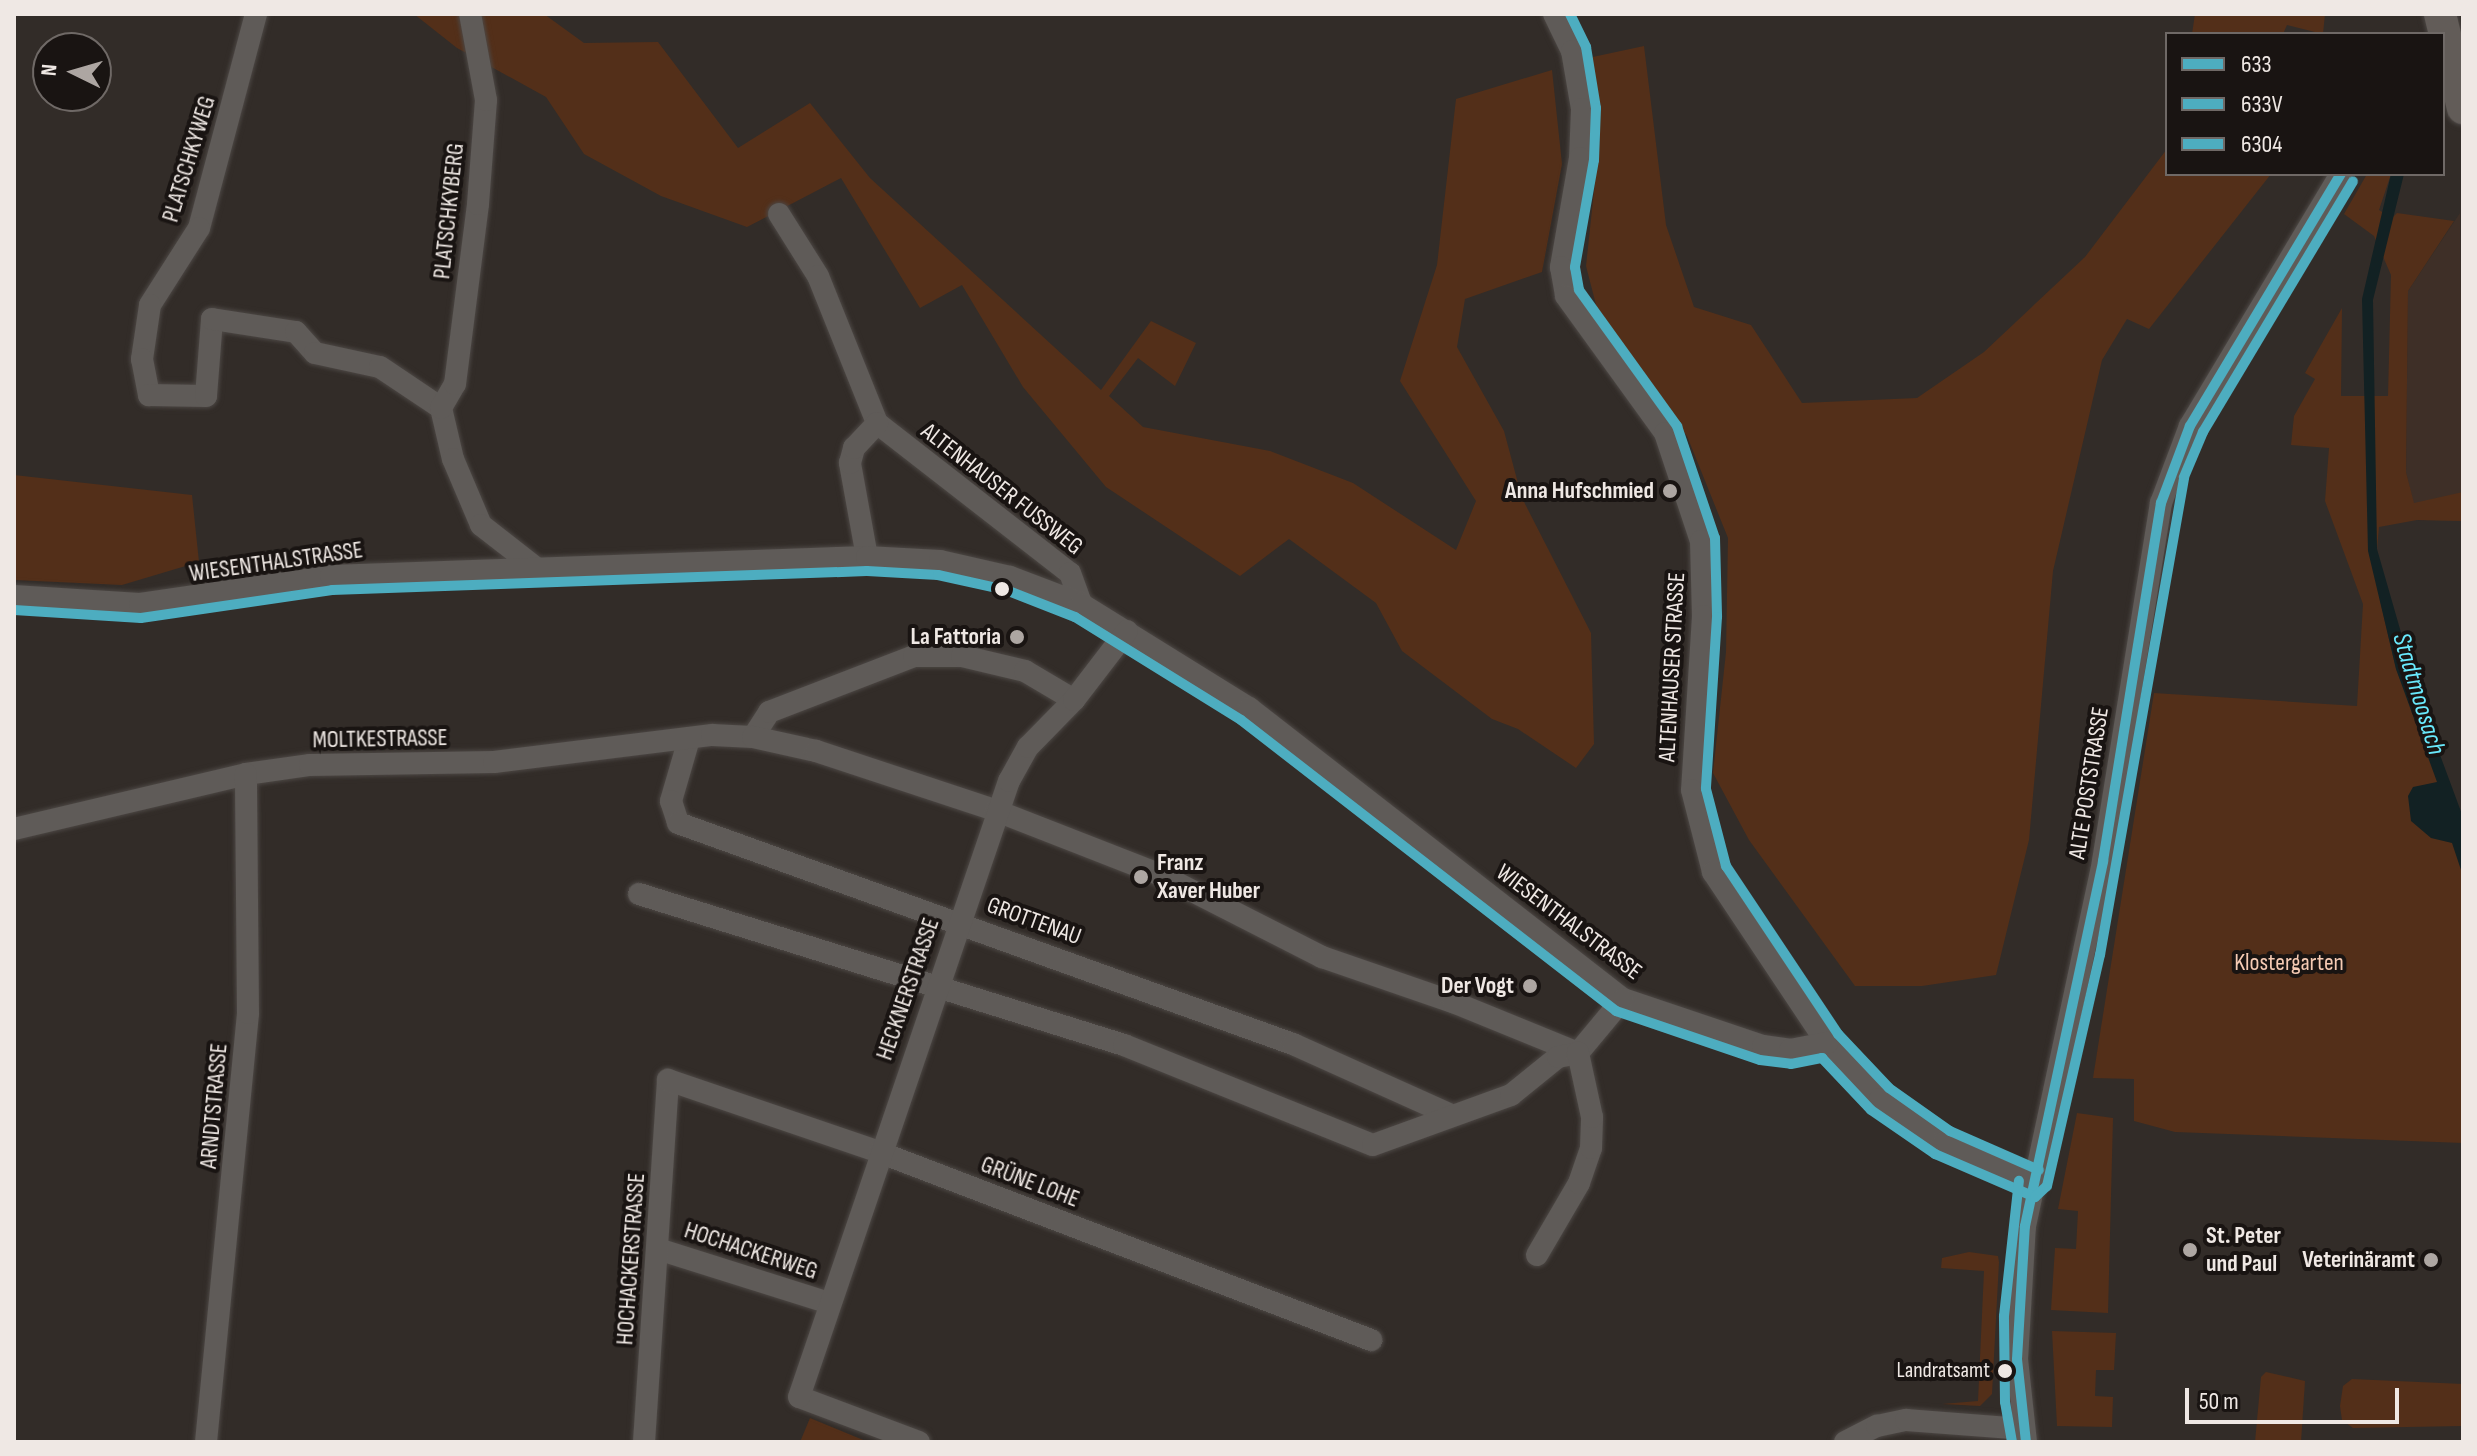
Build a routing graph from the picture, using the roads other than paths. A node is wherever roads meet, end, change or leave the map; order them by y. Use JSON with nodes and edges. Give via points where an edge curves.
{"nodes":[{"id":1,"x":256,"y":14,"type":"edge"},
{"id":2,"x":1554,"y":14,"type":"edge"},
{"id":3,"x":471,"y":15,"type":"edge"},
{"id":4,"x":2445,"y":41,"type":"edge"},
{"id":5,"x":2460,"y":95,"type":"edge"},
{"id":6,"x":2340,"y":176,"type":"edge"},
{"id":7,"x":779,"y":214,"type":"dead end"},
{"id":8,"x":441,"y":408,"type":"junction"},
{"id":9,"x":877,"y":423,"type":"junction"},
{"id":10,"x":867,"y":557,"type":"junction"},
{"id":11,"x":540,"y":571,"type":"junction"},
{"id":12,"x":14,"y":596,"type":"edge"},
{"id":13,"x":1081,"y":604,"type":"junction"},
{"id":14,"x":1127,"y":631,"type":"junction"},
{"id":15,"x":1074,"y":700,"type":"junction"},
{"id":16,"x":753,"y":737,"type":"junction"},
{"id":17,"x":689,"y":739,"type":"junction"},
{"id":18,"x":246,"y":774,"type":"junction"},
{"id":19,"x":997,"y":811,"type":"junction"},
{"id":20,"x":14,"y":829,"type":"edge"},
{"id":21,"x":639,"y":894,"type":"dead end"},
{"id":22,"x":959,"y":922,"type":"junction"},
{"id":23,"x":936,"y":987,"type":"junction"},
{"id":24,"x":1623,"y":999,"type":"junction"},
{"id":25,"x":1827,"y":1043,"type":"junction"},
{"id":26,"x":1578,"y":1053,"type":"junction"},
{"id":27,"x":668,"y":1080,"type":"joint"},
{"id":28,"x":1449,"y":1114,"type":"junction"},
{"id":29,"x":879,"y":1152,"type":"junction"},
{"id":30,"x":2033,"y":1183,"type":"junction"},
{"id":31,"x":658,"y":1249,"type":"junction"},
{"id":32,"x":1537,"y":1255,"type":"dead end"},
{"id":33,"x":829,"y":1303,"type":"junction"},
{"id":34,"x":1371,"y":1340,"type":"dead end"},
{"id":35,"x":2024,"y":1436,"type":"edge"},
{"id":36,"x":206,"y":1442,"type":"edge"},
{"id":37,"x":644,"y":1442,"type":"edge"},
{"id":38,"x":919,"y":1442,"type":"edge"},
{"id":39,"x":1845,"y":1442,"type":"edge"}],
"edges":[{"from":1,"to":8,"type":"street","name":"PLATSCHKYWEG","via":[[199,228],[150,305],[142,359],[149,395],[206,396],[212,319],[296,332],[315,353],[380,367]]},
{"from":2,"to":25,"type":"street","name":"ALTENHAUSER STRASSE","via":[[1572,51],[1582,109],[1580,158],[1561,267],[1566,296],[1665,433],[1701,541],[1703,616],[1691,766],[1703,846],[1734,910]]},
{"from":3,"to":8,"type":"street","name":"PLATSCHKYBERG","via":[[486,100],[480,189],[455,384]]},
{"from":4,"to":5,"type":"main road"},
{"from":6,"to":30,"type":"street","name":"ALTE POSTSTRASSE","via":[[2190,426],[2170,473],[2086,952]]},
{"from":7,"to":9,"type":"street","via":[[818,276]]},
{"from":8,"to":11,"type":"street","via":[[453,459],[481,525]]},
{"from":9,"to":10,"type":"street","via":[[854,448],[850,463]]},
{"from":9,"to":13,"type":"street","name":"ALTENHAUSER FUSSWEG","via":[[1070,573]]},
{"from":10,"to":11,"type":"street","name":"WIESENTHALSTRASSE"},
{"from":10,"to":13,"type":"street","name":"WIESENTHALSTRASSE","via":[[940,561],[1010,577]]},
{"from":11,"to":12,"type":"street","name":"WIESENTHALSTRASSE","via":[[331,576],[140,604]]},
{"from":13,"to":14,"type":"street","name":"WIESENTHALSTRASSE"},
{"from":14,"to":15,"type":"street","name":"HECKNERSTRASSE"},
{"from":14,"to":24,"type":"street","name":"WIESENTHALSTRASSE","via":[[1226,692],[1359,789]]},
{"from":15,"to":16,"type":"street","via":[[1025,671],[962,656],[914,656],[769,712]]},
{"from":15,"to":19,"type":"street","name":"HECKNERSTRASSE","via":[[1019,759]]},
{"from":16,"to":17,"type":"street","name":"MOLTKESTRASSE"},
{"from":16,"to":19,"type":"street","name":"MOLTKESTRASSE","via":[[816,751]]},
{"from":17,"to":18,"type":"street","name":"MOLTKESTRASSE","via":[[494,762],[310,765]]},
{"from":17,"to":22,"type":"street","name":"GROTTENAU","via":[[671,801],[678,823]]},
{"from":18,"to":20,"type":"street","name":"MOLTKESTRASSE"},
{"from":18,"to":36,"type":"street","name":"ARNDTSTRASSE","via":[[248,1013]]},
{"from":19,"to":22,"type":"street","name":"HECKNERSTRASSE"},
{"from":19,"to":26,"type":"street","via":[[1161,875],[1322,957]]},
{"from":21,"to":23,"type":"street"},
{"from":22,"to":23,"type":"street","name":"HECKNERSTRASSE"},
{"from":22,"to":28,"type":"street","name":"GROTTENAU","via":[[1293,1044]]},
{"from":23,"to":28,"type":"street","via":[[1124,1045],[1373,1145]]},
{"from":23,"to":29,"type":"street","name":"HECKNERSTRASSE"},
{"from":24,"to":25,"type":"street","name":"WIESENTHALSTRASSE","via":[[1763,1046],[1790,1050]]},
{"from":24,"to":26,"type":"street"},
{"from":25,"to":30,"type":"street","via":[[1880,1099],[1926,1131]]},
{"from":26,"to":28,"type":"street","via":[[1558,1057],[1511,1095]]},
{"from":26,"to":32,"type":"street","via":[[1592,1117],[1591,1148],[1579,1183]]},
{"from":27,"to":29,"type":"street","name":"GRÜNE LOHE"},
{"from":27,"to":31,"type":"street","name":"HOCHACKERSTRASSE"},
{"from":29,"to":33,"type":"street","name":"HECKNERSTRASSE"},
{"from":29,"to":34,"type":"street","name":"GRÜNE LOHE"},
{"from":30,"to":35,"type":"street","name":"ALTE POSTSTRASSE","via":[[2018,1316]]},
{"from":31,"to":33,"type":"street","name":"HOCHACKERWEG"},
{"from":31,"to":37,"type":"street","name":"HOCHACKERSTRASSE"},
{"from":33,"to":38,"type":"street","name":"HECKNERSTRASSE","via":[[799,1397]]},
{"from":35,"to":39,"type":"street","via":[[1906,1420],[1877,1426]]}]}
